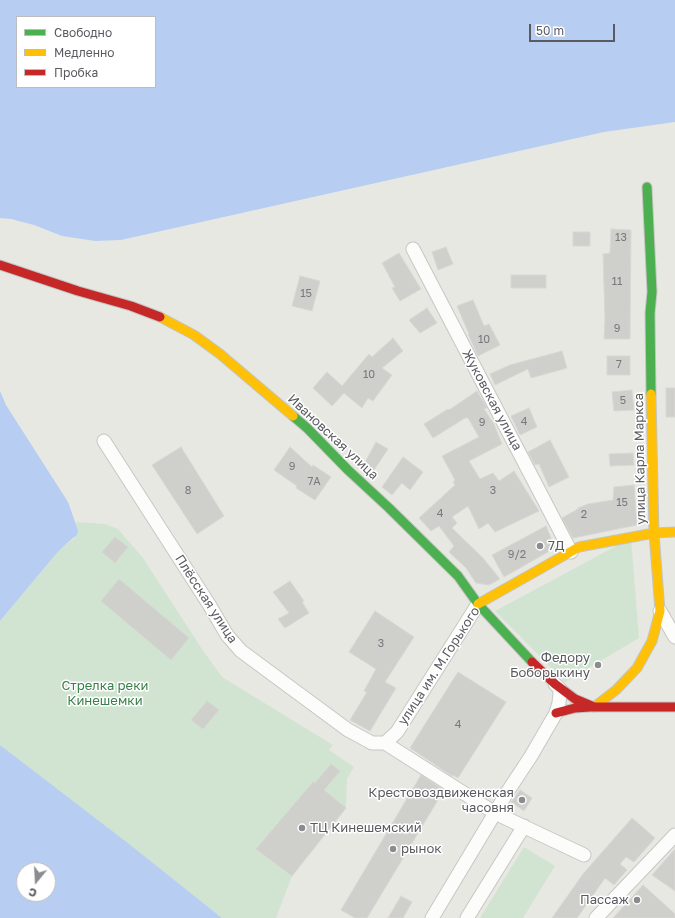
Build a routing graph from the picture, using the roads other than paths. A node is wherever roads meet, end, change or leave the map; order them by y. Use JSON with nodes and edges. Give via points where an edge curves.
{"nodes":[{"id":1,"x":647,"y":187,"type":"dead end"},
{"id":2,"x":413,"y":249,"type":"dead end"},
{"id":3,"x":0,"y":266,"type":"edge"},
{"id":4,"x":104,"y":441,"type":"dead end"},
{"id":5,"x":675,"y":532,"type":"edge"},
{"id":6,"x":654,"y":533,"type":"junction"},
{"id":7,"x":571,"y":552,"type":"junction"},
{"id":8,"x":478,"y":604,"type":"junction"},
{"id":9,"x":660,"y":611,"type":"junction"},
{"id":10,"x":675,"y":637,"type":"edge"},
{"id":11,"x":555,"y":684,"type":"junction"},
{"id":12,"x":594,"y":707,"type":"junction"},
{"id":13,"x":675,"y":707,"type":"edge"},
{"id":14,"x":556,"y":712,"type":"junction"},
{"id":15,"x":385,"y":743,"type":"junction"},
{"id":16,"x":495,"y":813,"type":"junction"},
{"id":17,"x":524,"y":826,"type":"junction"},
{"id":18,"x":675,"y":835,"type":"edge"},
{"id":19,"x":584,"y":854,"type":"dead end"},
{"id":20,"x":432,"y":918,"type":"edge"},
{"id":21,"x":467,"y":918,"type":"edge"},
{"id":22,"x":596,"y":918,"type":"edge"}],
"edges":[{"from":1,"to":6,"type":"street","name":"улица Карла Маркса","via":[[652,292],[650,313]]},
{"from":2,"to":7,"type":"street","name":"Жуковская улица"},
{"from":3,"to":8,"type":"street","name":"Ивановская улица","via":[[162,317],[194,335],[308,428],[458,576]]},
{"from":4,"to":15,"type":"street","name":"Плёсская улица","via":[[226,635],[241,651],[348,730],[372,743]]},
{"from":5,"to":6,"type":"street","name":"улица им. М.Горького"},
{"from":6,"to":7,"type":"street","name":"улица им. М.Горького","via":[[579,548]]},
{"from":6,"to":9,"type":"street","name":"улица Карла Маркса"},
{"from":7,"to":8,"type":"street","name":"улица им. М.Горького"},
{"from":8,"to":11,"type":"street","name":"Ивановская улица","via":[[521,652]]},
{"from":8,"to":15,"type":"street","name":"улица им. М.Горького","via":[[397,732]]},
{"from":9,"to":10,"type":"street"},
{"from":9,"to":12,"type":"street","name":"улица Карла Маркса","via":[[652,641],[637,668],[616,690]]},
{"from":11,"to":12,"type":"street","name":"Ивановская улица","via":[[572,697]]},
{"from":11,"to":14,"type":"street","via":[[560,689]]},
{"from":12,"to":13,"type":"street"},
{"from":12,"to":14,"type":"street"},
{"from":14,"to":16,"type":"street"},
{"from":15,"to":16,"type":"street"},
{"from":16,"to":17,"type":"street"},
{"from":16,"to":20,"type":"street"},
{"from":17,"to":19,"type":"street"},
{"from":17,"to":21,"type":"street"},
{"from":18,"to":22,"type":"street"}]}
